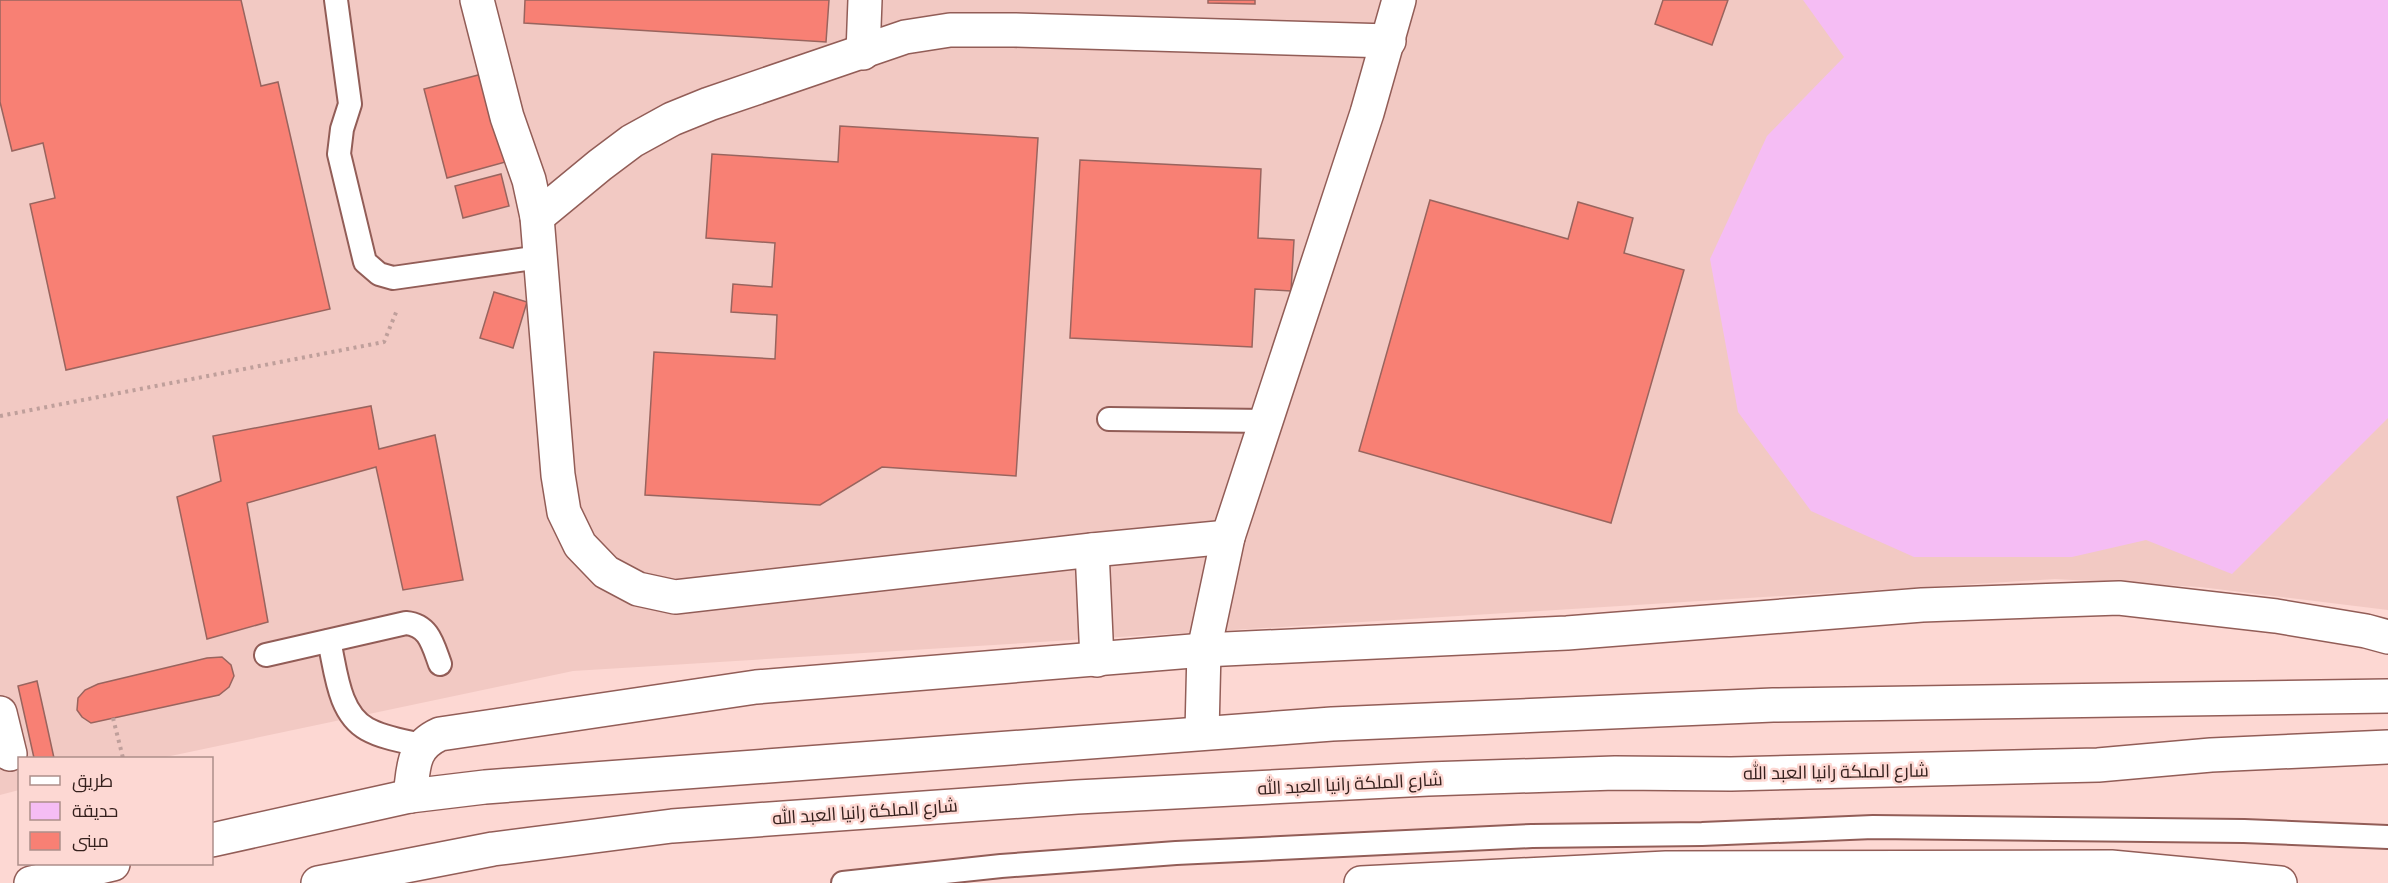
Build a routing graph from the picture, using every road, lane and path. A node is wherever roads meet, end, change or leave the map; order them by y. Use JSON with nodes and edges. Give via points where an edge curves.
{"nodes":[{"id":1,"x":336,"y":0,"type":"edge"},
{"id":2,"x":477,"y":0,"type":"edge"},
{"id":3,"x":865,"y":0,"type":"edge"},
{"id":4,"x":1399,"y":0,"type":"edge"},
{"id":5,"x":1389,"y":41,"type":"junction"},
{"id":6,"x":863,"y":52,"type":"junction"},
{"id":7,"x":537,"y":217,"type":"junction"},
{"id":8,"x":540,"y":257,"type":"junction"},
{"id":9,"x":410,"y":276,"type":"junction"},
{"id":10,"x":0,"y":416,"type":"edge"},
{"id":11,"x":1109,"y":419,"type":"dead end"},
{"id":12,"x":1265,"y":421,"type":"junction"},
{"id":13,"x":1228,"y":537,"type":"junction"},
{"id":14,"x":1092,"y":550,"type":"junction"},
{"id":15,"x":2388,"y":637,"type":"edge"},
{"id":16,"x":329,"y":641,"type":"junction"},
{"id":17,"x":1203,"y":650,"type":"junction"},
{"id":18,"x":266,"y":656,"type":"dead end"},
{"id":19,"x":1097,"y":660,"type":"junction"},
{"id":20,"x":441,"y":664,"type":"dead end"},
{"id":21,"x":2388,"y":696,"type":"edge"},
{"id":22,"x":0,"y":713,"type":"edge"},
{"id":23,"x":113,"y":718,"type":"dead end"},
{"id":24,"x":1202,"y":732,"type":"junction"},
{"id":25,"x":422,"y":745,"type":"junction"},
{"id":26,"x":2388,"y":747,"type":"edge"},
{"id":27,"x":10,"y":754,"type":"dead end"},
{"id":28,"x":123,"y":757,"type":"edge"},
{"id":29,"x":410,"y":796,"type":"junction"},
{"id":30,"x":2388,"y":837,"type":"edge"},
{"id":31,"x":213,"y":840,"type":"edge"},
{"id":32,"x":109,"y":865,"type":"edge"},
{"id":33,"x":1670,"y":876,"type":"edge"},
{"id":34,"x":1918,"y":876,"type":"edge"},
{"id":35,"x":31,"y":883,"type":"edge"},
{"id":36,"x":318,"y":883,"type":"edge"},
{"id":37,"x":843,"y":883,"type":"edge"},
{"id":38,"x":1361,"y":883,"type":"edge"},
{"id":39,"x":2280,"y":883,"type":"edge"}],
"edges":[{"from":1,"to":9,"type":"lane","via":[[350,105],[339,153],[365,262],[379,274],[393,278]]},
{"from":2,"to":7,"type":"street"},
{"from":3,"to":6,"type":"street"},
{"from":4,"to":5,"type":"street"},
{"from":5,"to":6,"type":"street","via":[[950,30],[905,37]]},
{"from":5,"to":12,"type":"street"},
{"from":6,"to":7,"type":"street","via":[[672,119],[632,141]]},
{"from":7,"to":8,"type":"street"},
{"from":8,"to":9,"type":"lane"},
{"from":8,"to":14,"type":"street","via":[[564,512],[580,545],[606,572],[638,589],[675,597]]},
{"from":9,"to":10,"type":"path","via":[[384,342]]},
{"from":11,"to":12,"type":"lane"},
{"from":12,"to":13,"type":"street"},
{"from":13,"to":14,"type":"street"},
{"from":13,"to":17,"type":"street"},
{"from":14,"to":19,"type":"street"},
{"from":15,"to":17,"type":"street","via":[[2180,603],[2094,598],[1910,606],[1567,633]]},
{"from":16,"to":18,"type":"lane"},
{"from":16,"to":20,"type":"lane","via":[[414,624],[427,632]]},
{"from":16,"to":25,"type":"lane","via":[[348,711],[366,729]]},
{"from":17,"to":19,"type":"street"},
{"from":17,"to":24,"type":"street"},
{"from":19,"to":25,"type":"street","via":[[756,687],[494,724],[440,734]]},
{"from":21,"to":24,"type":"street","via":[[1773,705]]},
{"from":22,"to":27,"type":"street"},
{"from":23,"to":28,"type":"path"},
{"from":24,"to":29,"type":"street"},
{"from":25,"to":29,"type":"street","via":[[416,755]]},
{"from":26,"to":36,"type":"street","name":"شارع الملكة رانيا العبد الله","via":[[2211,754],[2098,765],[1452,778],[1077,797],[672,826],[493,849]]},
{"from":29,"to":31,"type":"street"},
{"from":30,"to":37,"type":"lane","via":[[2244,831],[1874,827],[1532,836],[1164,854]]},
{"from":32,"to":35,"type":"street"},
{"from":33,"to":34,"type":"street"},
{"from":33,"to":38,"type":"street"},
{"from":34,"to":39,"type":"street","via":[[2111,867]]}]}
